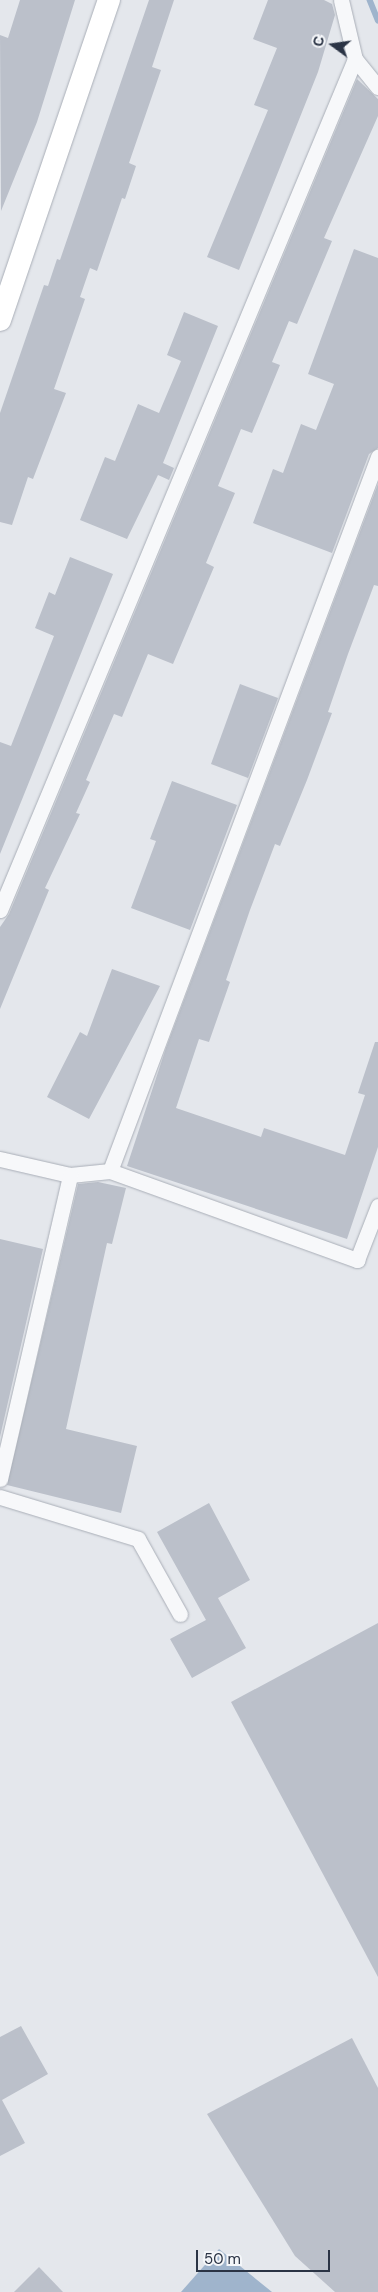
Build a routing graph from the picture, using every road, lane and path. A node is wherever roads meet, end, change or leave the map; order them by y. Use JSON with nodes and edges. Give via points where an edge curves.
{"nodes":[{"id":1,"x":109,"y":0,"type":"edge"},
{"id":2,"x":341,"y":0,"type":"edge"},
{"id":3,"x":355,"y":59,"type":"junction"},
{"id":4,"x":378,"y":87,"type":"edge"},
{"id":5,"x":0,"y":320,"type":"edge"},
{"id":6,"x":378,"y":457,"type":"edge"},
{"id":7,"x":0,"y":910,"type":"edge"},
{"id":8,"x":0,"y":1159,"type":"edge"},
{"id":9,"x":110,"y":1171,"type":"junction"},
{"id":10,"x":70,"y":1175,"type":"junction"},
{"id":11,"x":378,"y":1206,"type":"edge"},
{"id":12,"x":0,"y":1479,"type":"edge"},
{"id":13,"x":0,"y":1497,"type":"edge"},
{"id":14,"x":180,"y":1614,"type":"dead end"}],
"edges":[{"from":1,"to":5,"type":"main road"},
{"from":2,"to":3,"type":"street"},
{"from":3,"to":4,"type":"street"},
{"from":3,"to":7,"type":"street"},
{"from":6,"to":9,"type":"street"},
{"from":8,"to":10,"type":"street"},
{"from":9,"to":10,"type":"street"},
{"from":9,"to":11,"type":"street","via":[[357,1260]]},
{"from":10,"to":12,"type":"street"},
{"from":13,"to":14,"type":"street","via":[[138,1539]]}]}
